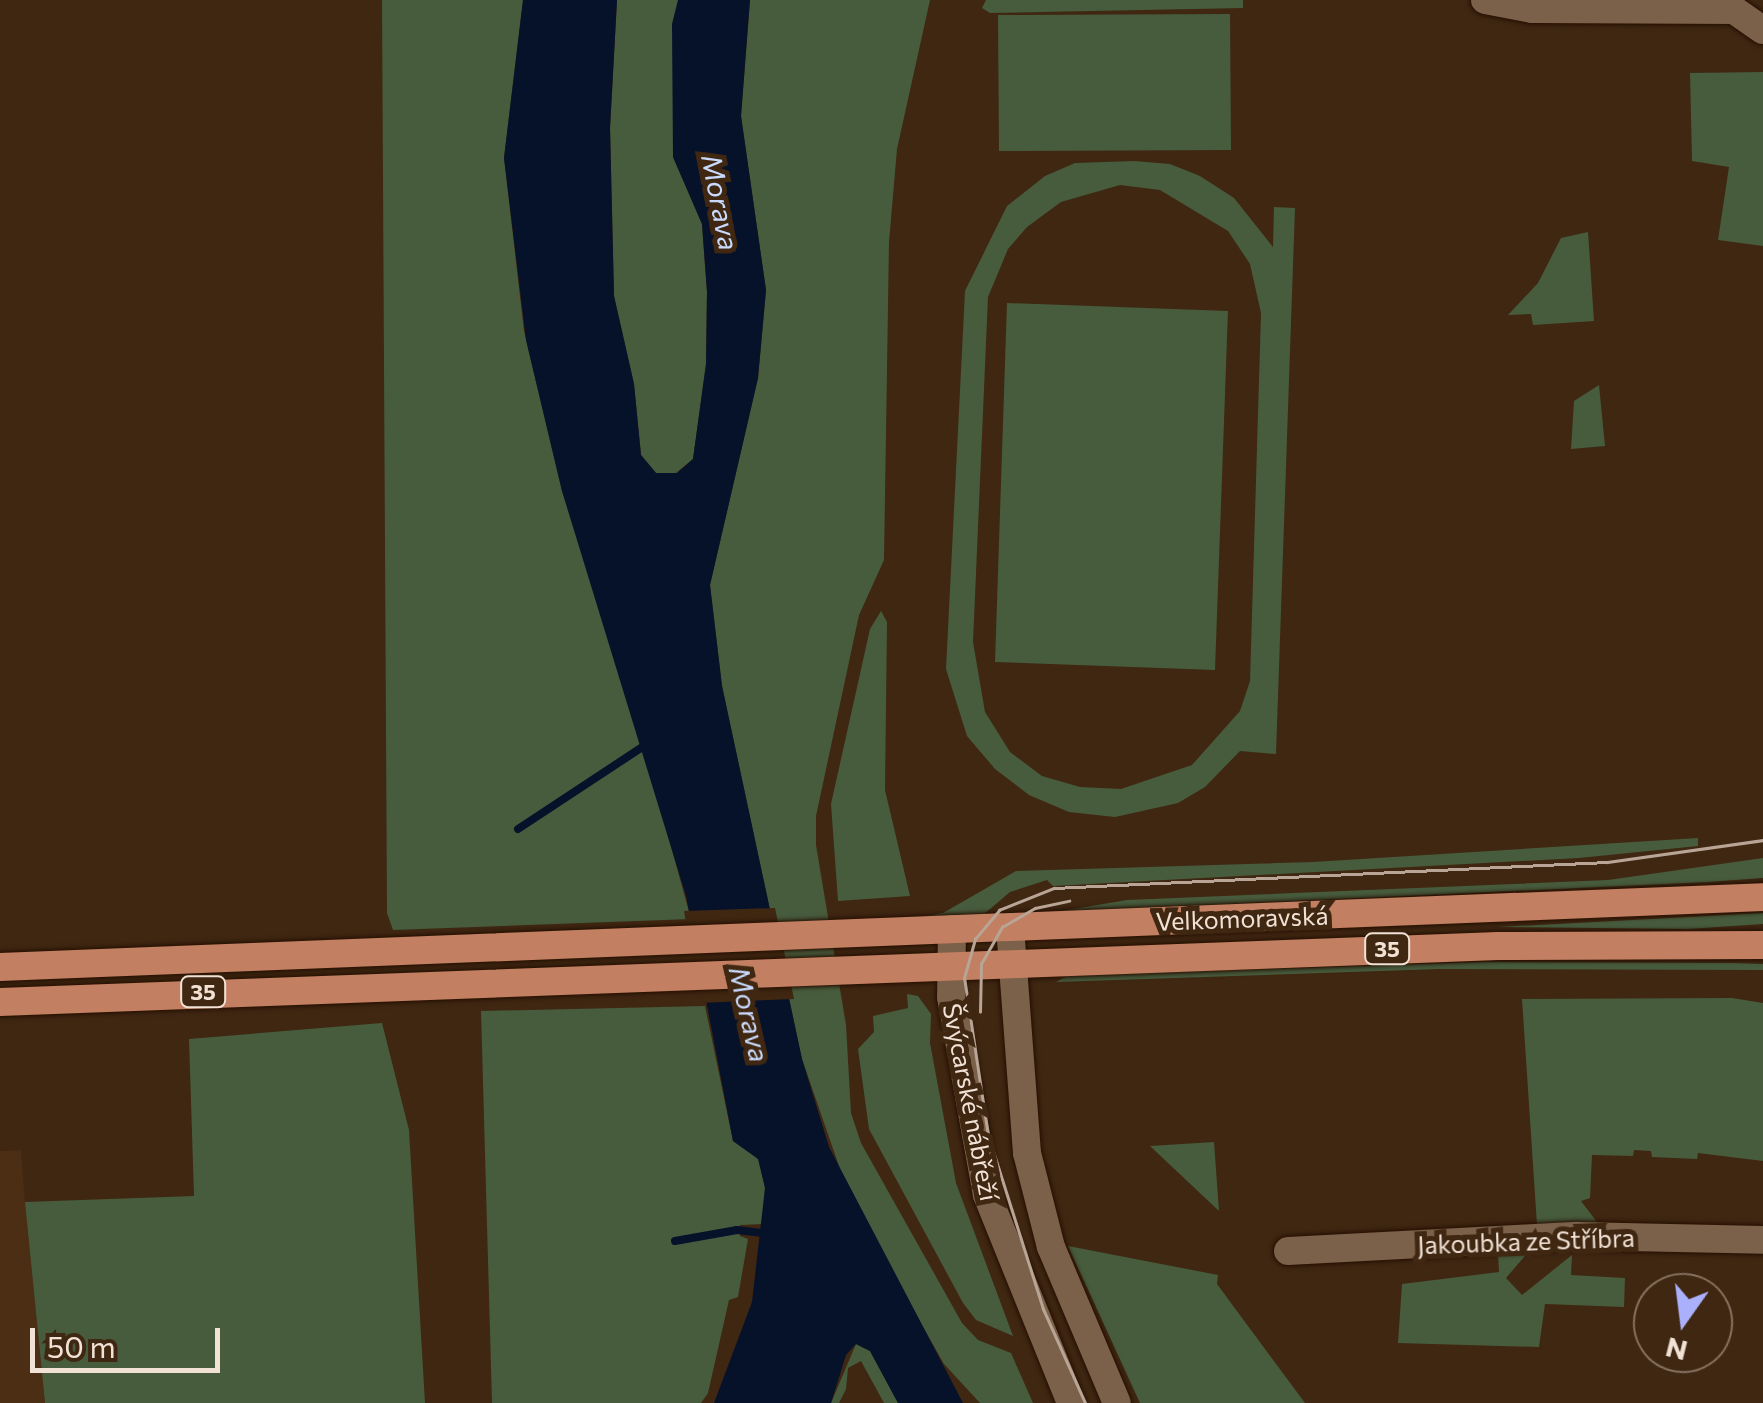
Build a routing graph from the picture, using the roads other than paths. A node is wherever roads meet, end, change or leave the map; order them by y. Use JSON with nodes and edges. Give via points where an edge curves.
{"nodes":[{"id":1,"x":1485,"y":0,"type":"edge"},
{"id":2,"x":1734,"y":5,"type":"edge"},
{"id":3,"x":1763,"y":30,"type":"edge"},
{"id":4,"x":1763,"y":897,"type":"edge"},
{"id":5,"x":1010,"y":927,"type":"junction"},
{"id":6,"x":952,"y":929,"type":"junction"},
{"id":7,"x":1763,"y":945,"type":"edge"},
{"id":8,"x":1011,"y":964,"type":"junction"},
{"id":9,"x":950,"y":966,"type":"junction"},
{"id":10,"x":0,"y":967,"type":"edge"},
{"id":11,"x":0,"y":1002,"type":"edge"},
{"id":12,"x":1763,"y":1240,"type":"edge"},
{"id":13,"x":1288,"y":1251,"type":"dead end"},
{"id":14,"x":1072,"y":1403,"type":"edge"},
{"id":15,"x":1117,"y":1403,"type":"edge"}],
"edges":[{"from":1,"to":2,"type":"street","via":[[1532,9]]},
{"from":2,"to":3,"type":"street"},
{"from":4,"to":5,"type":"main road","name":"Velkomoravská","number":"35"},
{"from":5,"to":6,"type":"main road","name":"Velkomoravská","number":"35"},
{"from":5,"to":8,"type":"street","name":"Švýcarské nábřeží"},
{"from":6,"to":9,"type":"street","name":"Švýcarské nábřeží"},
{"from":6,"to":10,"type":"main road","name":"Velkomoravská","number":"35"},
{"from":7,"to":8,"type":"main road","name":"Velkomoravská","number":"35","via":[[1498,946]]},
{"from":8,"to":9,"type":"main road","name":"Velkomoravská","number":"35"},
{"from":8,"to":15,"type":"street","name":"Švýcarské nábřeží","via":[[1027,1153],[1051,1247]]},
{"from":9,"to":11,"type":"main road","name":"Velkomoravská","number":"35"},
{"from":9,"to":14,"type":"street","name":"Švýcarské nábřeží","via":[[987,1195]]},
{"from":12,"to":13,"type":"street","name":"Jakoubka ze Stříbra","via":[[1578,1236]]}]}
